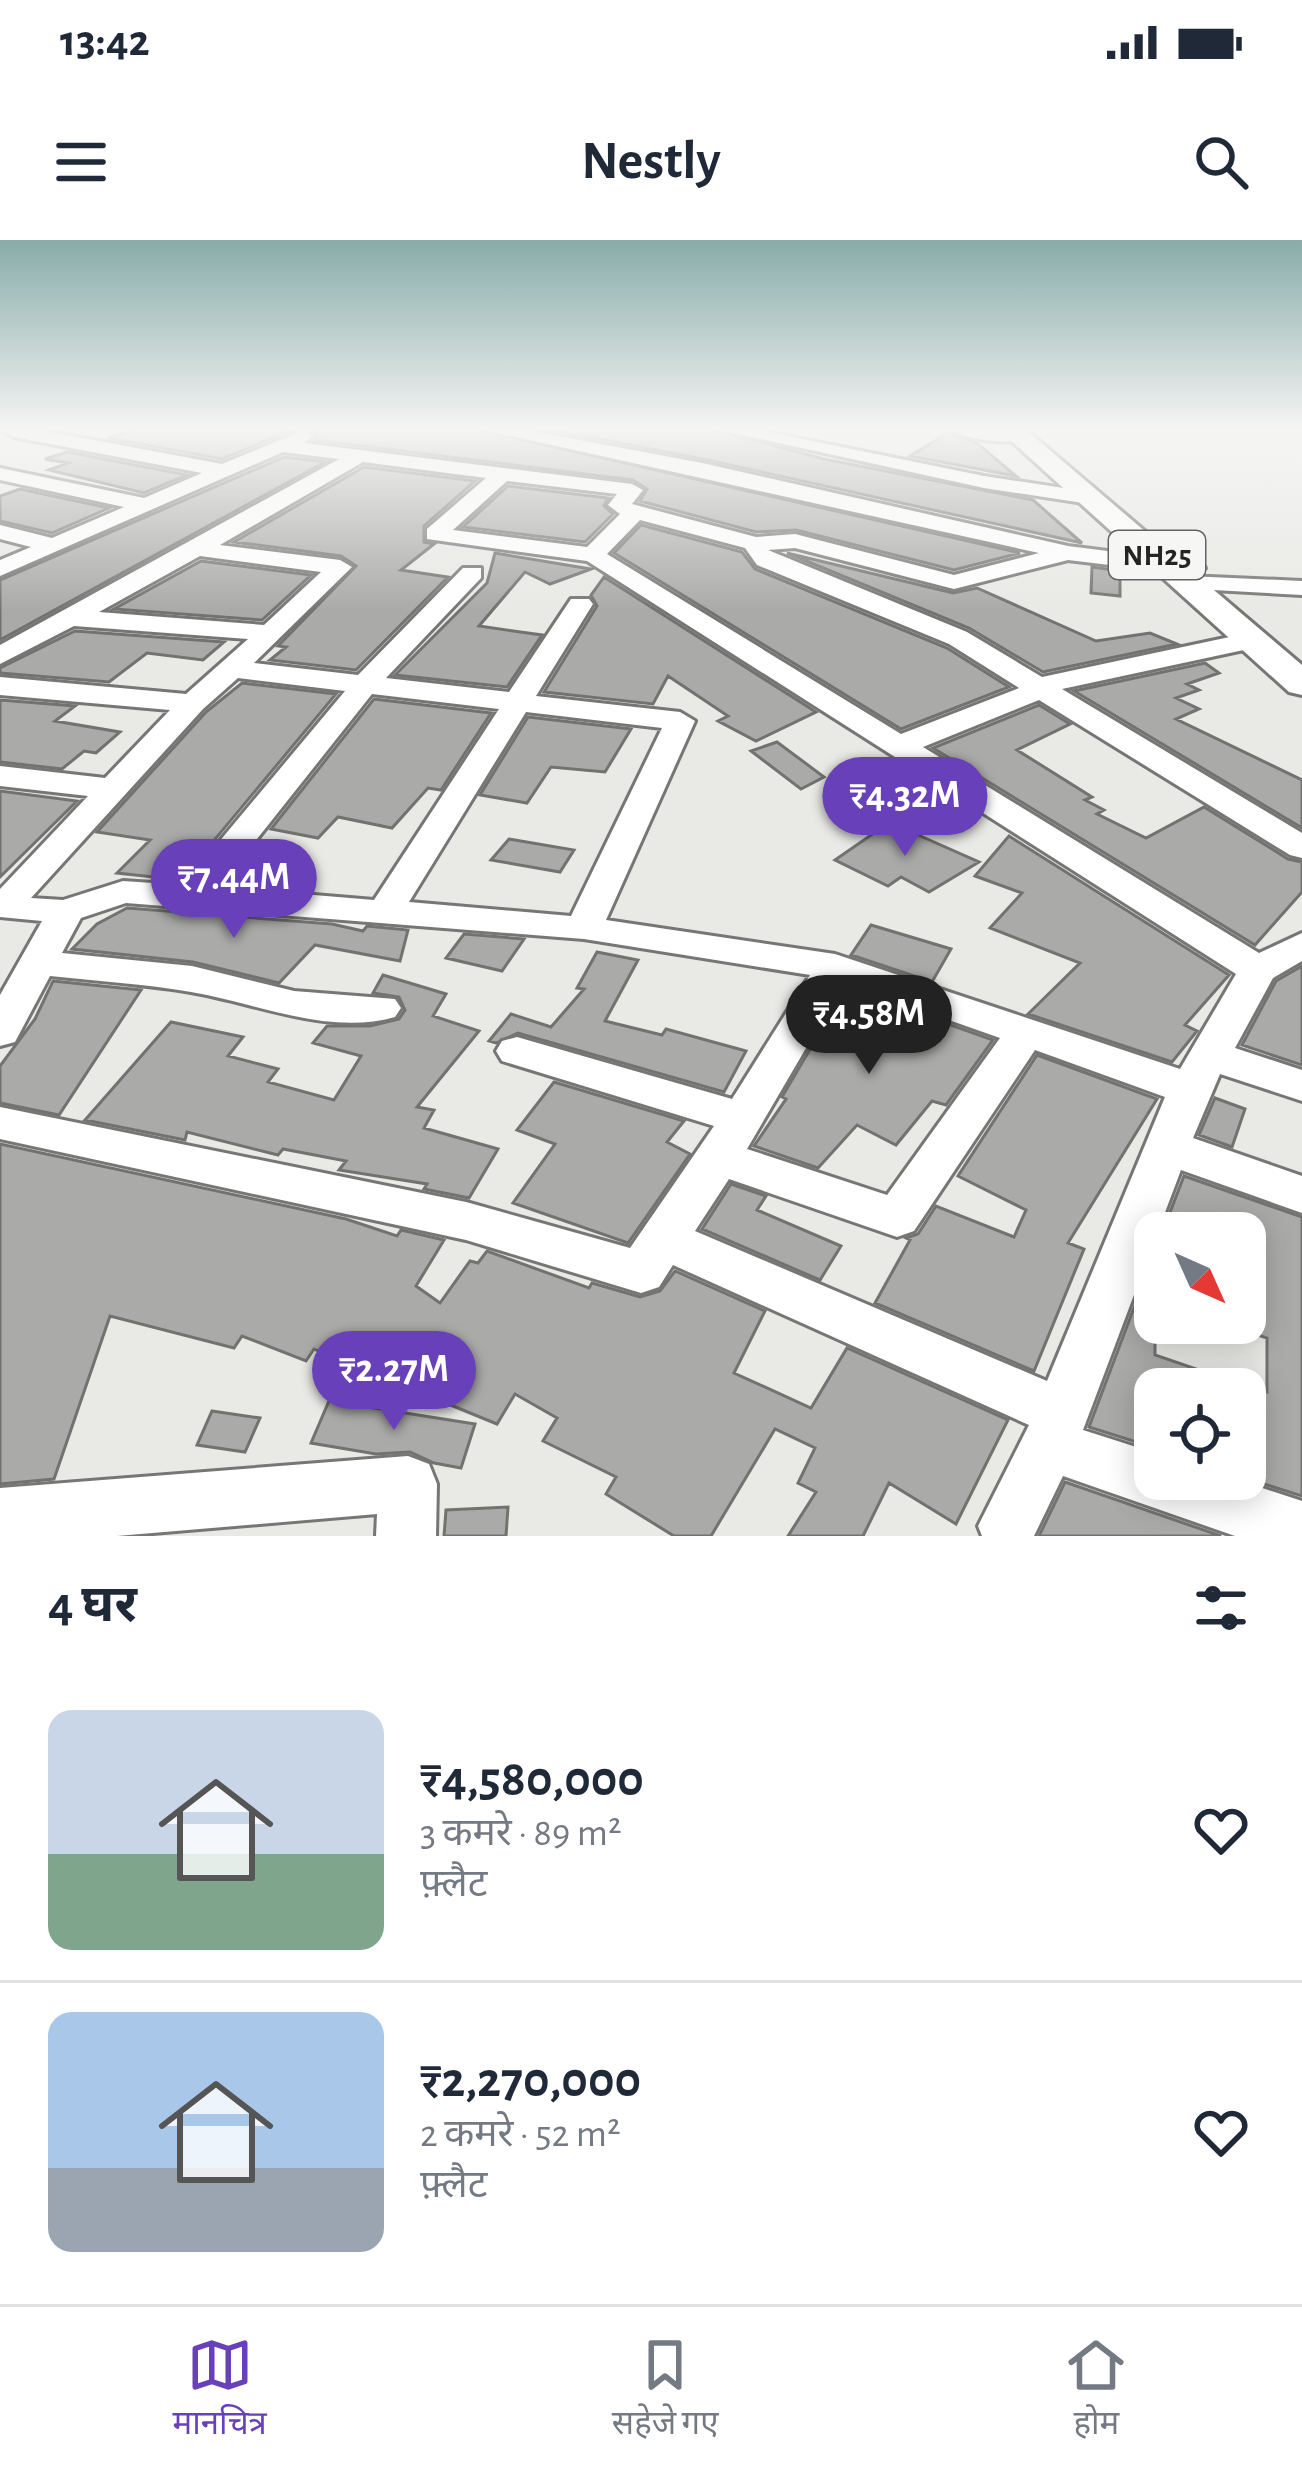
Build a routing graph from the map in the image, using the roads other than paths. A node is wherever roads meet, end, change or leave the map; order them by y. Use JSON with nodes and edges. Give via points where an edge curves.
{"nodes":[{"id":1,"x":74,"y":489,"type":"edge"},
{"id":2,"x":179,"y":489,"type":"edge"},
{"id":3,"x":301,"y":489,"type":"edge"},
{"id":4,"x":485,"y":489,"type":"edge"},
{"id":5,"x":575,"y":489,"type":"edge"},
{"id":6,"x":641,"y":489,"type":"edge"},
{"id":7,"x":786,"y":489,"type":"edge"},
{"id":8,"x":1034,"y":489,"type":"edge"},
{"id":9,"x":1081,"y":489,"type":"edge"},
{"id":10,"x":1088,"y":489,"type":"edge"},
{"id":11,"x":1090,"y":498,"type":"junction"},
{"id":12,"x":633,"y":501,"type":"junction"},
{"id":13,"x":143,"y":504,"type":"junction"},
{"id":14,"x":0,"y":532,"type":"edge"},
{"id":15,"x":756,"y":544,"type":"junction"},
{"id":16,"x":53,"y":545,"type":"junction"},
{"id":17,"x":196,"y":549,"type":"junction"},
{"id":18,"x":1068,"y":554,"type":"junction"},
{"id":19,"x":592,"y":555,"type":"junction"},
{"id":20,"x":0,"y":569,"type":"edge"},
{"id":21,"x":472,"y":573,"type":"dead end"},
{"id":22,"x":1190,"y":575,"type":"junction"},
{"id":23,"x":954,"y":582,"type":"junction"},
{"id":24,"x":1302,"y":588,"type":"edge"},
{"id":25,"x":580,"y":604,"type":"dead end"},
{"id":26,"x":895,"y":608,"type":"junction"},
{"id":27,"x":70,"y":618,"type":"junction"},
{"id":28,"x":270,"y":633,"type":"junction"},
{"id":29,"x":1253,"y":640,"type":"junction"},
{"id":30,"x":0,"y":656,"type":"edge"},
{"id":31,"x":1302,"y":663,"type":"edge"},
{"id":32,"x":232,"y":670,"type":"junction"},
{"id":33,"x":366,"y":683,"type":"junction"},
{"id":34,"x":1302,"y":684,"type":"edge"},
{"id":35,"x":0,"y":686,"type":"edge"},
{"id":36,"x":1037,"y":689,"type":"junction"},
{"id":37,"x":517,"y":702,"type":"junction"},
{"id":38,"x":193,"y":703,"type":"junction"},
{"id":39,"x":896,"y":747,"type":"junction"},
{"id":40,"x":0,"y":776,"type":"edge"},
{"id":41,"x":112,"y":789,"type":"junction"},
{"id":42,"x":1302,"y":848,"type":"edge"},
{"id":43,"x":193,"y":896,"type":"junction"},
{"id":44,"x":2,"y":907,"type":"edge"},
{"id":45,"x":65,"y":911,"type":"junction"},
{"id":46,"x":385,"y":911,"type":"junction"},
{"id":47,"x":584,"y":928,"type":"junction"},
{"id":48,"x":1302,"y":945,"type":"edge"},
{"id":49,"x":39,"y":963,"type":"junction"},
{"id":50,"x":835,"y":966,"type":"junction"},
{"id":51,"x":1258,"y":970,"type":"junction"},
{"id":52,"x":381,"y":1008,"type":"dead end"},
{"id":53,"x":1027,"y":1030,"type":"junction"},
{"id":54,"x":0,"y":1032,"type":"edge"},
{"id":55,"x":517,"y":1051,"type":"dead end"},
{"id":56,"x":1199,"y":1072,"type":"junction"},
{"id":57,"x":1302,"y":1086,"type":"edge"},
{"id":58,"x":0,"y":1123,"type":"edge"},
{"id":59,"x":730,"y":1137,"type":"junction"},
{"id":60,"x":1167,"y":1148,"type":"junction"},
{"id":61,"x":1302,"y":1195,"type":"edge"},
{"id":62,"x":663,"y":1239,"type":"junction"},
{"id":63,"x":1055,"y":1429,"type":"junction"},
{"id":64,"x":0,"y":1516,"type":"edge"},
{"id":65,"x":1008,"y":1526,"type":"dead end"},
{"id":66,"x":1302,"y":1530,"type":"edge"},
{"id":67,"x":406,"y":1536,"type":"edge"}],
"edges":[{"from":1,"to":13,"type":"street"},
{"from":2,"to":13,"type":"street"},
{"from":3,"to":17,"type":"street"},
{"from":4,"to":19,"type":"street","via":[[435,534]]},
{"from":5,"to":12,"type":"street"},
{"from":6,"to":12,"type":"street"},
{"from":7,"to":18,"type":"street"},
{"from":8,"to":11,"type":"street"},
{"from":9,"to":11,"type":"main road","number":"NH25"},
{"from":10,"to":22,"type":"main road","number":"NH25"},
{"from":11,"to":22,"type":"main road","number":"NH25"},
{"from":12,"to":15,"type":"street"},
{"from":12,"to":19,"type":"street"},
{"from":13,"to":16,"type":"street"},
{"from":14,"to":16,"type":"street"},
{"from":15,"to":23,"type":"street","via":[[794,541]]},
{"from":15,"to":26,"type":"street","via":[[765,560]]},
{"from":16,"to":20,"type":"street"},
{"from":17,"to":27,"type":"street"},
{"from":17,"to":28,"type":"street","via":[[340,567]]},
{"from":18,"to":22,"type":"street"},
{"from":18,"to":23,"type":"street"},
{"from":19,"to":39,"type":"street"},
{"from":21,"to":33,"type":"street"},
{"from":22,"to":24,"type":"street"},
{"from":22,"to":29,"type":"main road","number":"NH25"},
{"from":22,"to":31,"type":"main road","number":"NH25"},
{"from":23,"to":26,"type":"street"},
{"from":25,"to":37,"type":"street"},
{"from":26,"to":36,"type":"street"},
{"from":27,"to":28,"type":"street"},
{"from":27,"to":30,"type":"street"},
{"from":28,"to":32,"type":"street"},
{"from":29,"to":34,"type":"main road","number":"NH25"},
{"from":29,"to":36,"type":"street"},
{"from":32,"to":33,"type":"street"},
{"from":32,"to":38,"type":"street"},
{"from":33,"to":37,"type":"street"},
{"from":33,"to":43,"type":"street"},
{"from":35,"to":38,"type":"street"},
{"from":36,"to":39,"type":"street"},
{"from":36,"to":42,"type":"street"},
{"from":37,"to":46,"type":"street"},
{"from":37,"to":47,"type":"street","via":[[680,721]]},
{"from":38,"to":41,"type":"street"},
{"from":39,"to":51,"type":"street"},
{"from":40,"to":41,"type":"street"},
{"from":41,"to":44,"type":"street"},
{"from":43,"to":45,"type":"street","via":[[123,892]]},
{"from":43,"to":46,"type":"street"},
{"from":44,"to":45,"type":"street"},
{"from":45,"to":49,"type":"street"},
{"from":46,"to":47,"type":"street"},
{"from":47,"to":50,"type":"street"},
{"from":48,"to":51,"type":"street"},
{"from":49,"to":52,"type":"street","via":[[193,979],[294,1004]]},
{"from":49,"to":54,"type":"street"},
{"from":50,"to":53,"type":"street"},
{"from":50,"to":59,"type":"street"},
{"from":51,"to":56,"type":"street"},
{"from":53,"to":56,"type":"street"},
{"from":53,"to":59,"type":"street","via":[[897,1218]]},
{"from":55,"to":59,"type":"street"},
{"from":56,"to":57,"type":"street"},
{"from":56,"to":60,"type":"street"},
{"from":58,"to":62,"type":"street","via":[[466,1220],[641,1272]]},
{"from":59,"to":62,"type":"street"},
{"from":60,"to":61,"type":"street"},
{"from":60,"to":63,"type":"street"},
{"from":62,"to":63,"type":"street"},
{"from":63,"to":65,"type":"street"},
{"from":63,"to":66,"type":"street"},
{"from":64,"to":67,"type":"street","via":[[408,1484]]}]}
